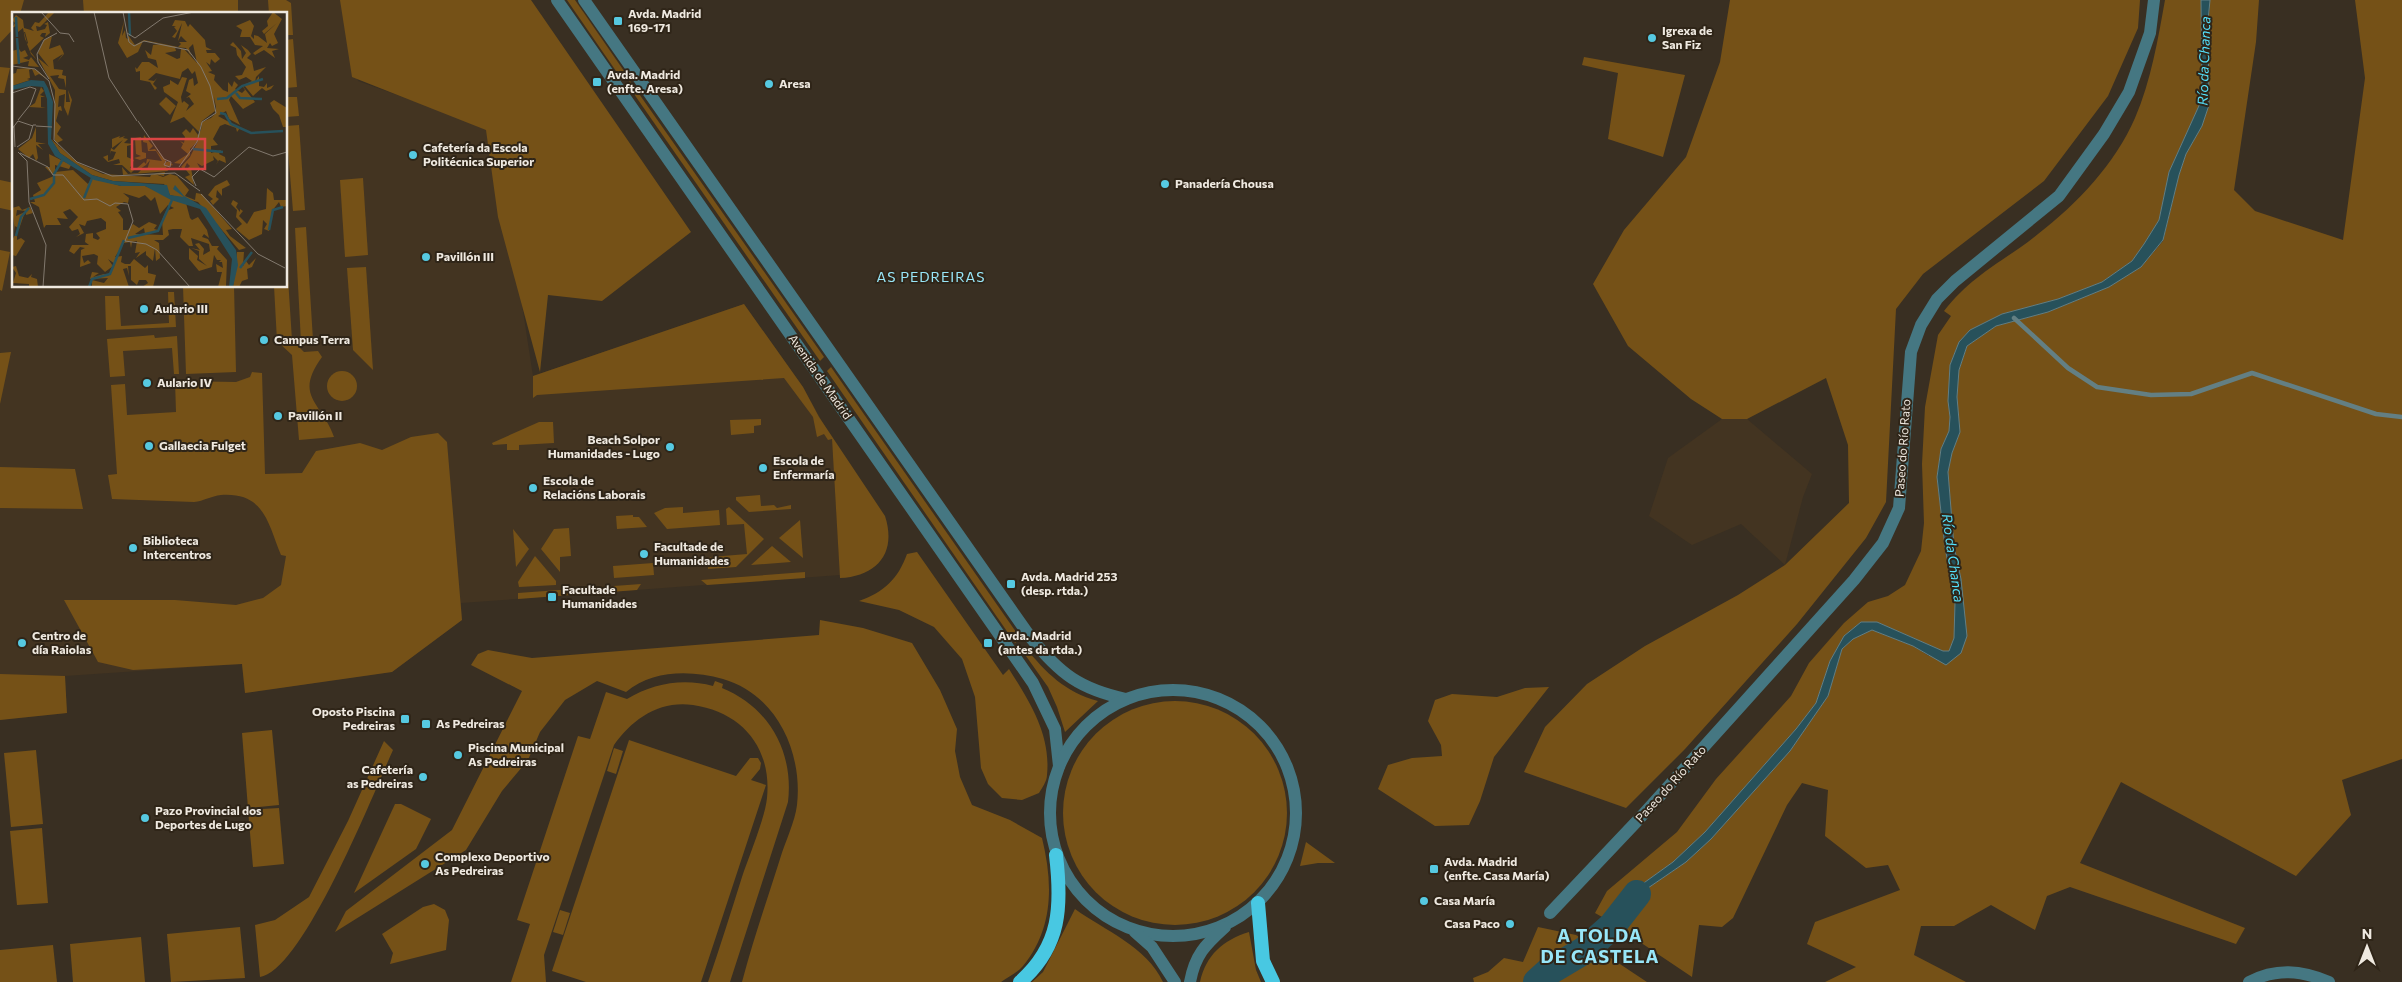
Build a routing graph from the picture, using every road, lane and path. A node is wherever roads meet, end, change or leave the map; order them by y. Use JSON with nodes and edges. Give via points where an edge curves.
{"nodes":[{"id":1,"x":557,"y":0,"type":"edge"},
{"id":2,"x":584,"y":0,"type":"edge"},
{"id":3,"x":2154,"y":0,"type":"edge"},
{"id":4,"x":1126,"y":699,"type":"junction"},
{"id":5,"x":1059,"y":766,"type":"junction"},
{"id":6,"x":1056,"y":855,"type":"junction"},
{"id":7,"x":1258,"y":904,"type":"junction"},
{"id":8,"x":1550,"y":913,"type":"dead end"},
{"id":9,"x":1228,"y":924,"type":"junction"},
{"id":10,"x":1133,"y":931,"type":"junction"},
{"id":11,"x":1020,"y":982,"type":"edge"},
{"id":12,"x":1175,"y":982,"type":"edge"},
{"id":13,"x":1190,"y":982,"type":"edge"},
{"id":14,"x":1273,"y":982,"type":"edge"},
{"id":15,"x":2249,"y":982,"type":"edge"},
{"id":16,"x":2329,"y":982,"type":"edge"}],
"edges":[{"from":1,"to":5,"type":"street","name":"Avenida de Madrid","via":[[1032,683],[1055,729]]},
{"from":2,"to":4,"type":"street","name":"Avenida de Madrid","via":[[1031,638],[1067,676],[1086,688]]},
{"from":3,"to":8,"type":"street","name":"Paseo do Río Rato","via":[[2150,33],[2129,92],[2104,134],[2059,196],[1955,281],[1921,324],[1911,352],[1899,508],[1883,544],[1835,602]]},
{"from":4,"to":5,"type":"street","via":[[1098,715],[1075,738]]},
{"from":4,"to":7,"type":"street","via":[[1159,691],[1204,694],[1229,703],[1252,718],[1276,744],[1288,767],[1295,792],[1294,841],[1281,875]]},
{"from":5,"to":6,"type":"street","via":[[1049,813]]},
{"from":6,"to":10,"type":"street","via":[[1074,888],[1100,914]]},
{"from":6,"to":11,"type":"highway","via":[[1060,891],[1055,932],[1033,971]]},
{"from":7,"to":9,"type":"street"},
{"from":7,"to":14,"type":"highway","via":[[1263,961]]},
{"from":9,"to":10,"type":"street","via":[[1198,935],[1165,937]]},
{"from":9,"to":13,"type":"street","via":[[1208,943],[1194,963]]},
{"from":10,"to":12,"type":"street","via":[[1152,947]]},
{"from":15,"to":16,"type":"street","via":[[2263,975],[2288,970]]}]}
